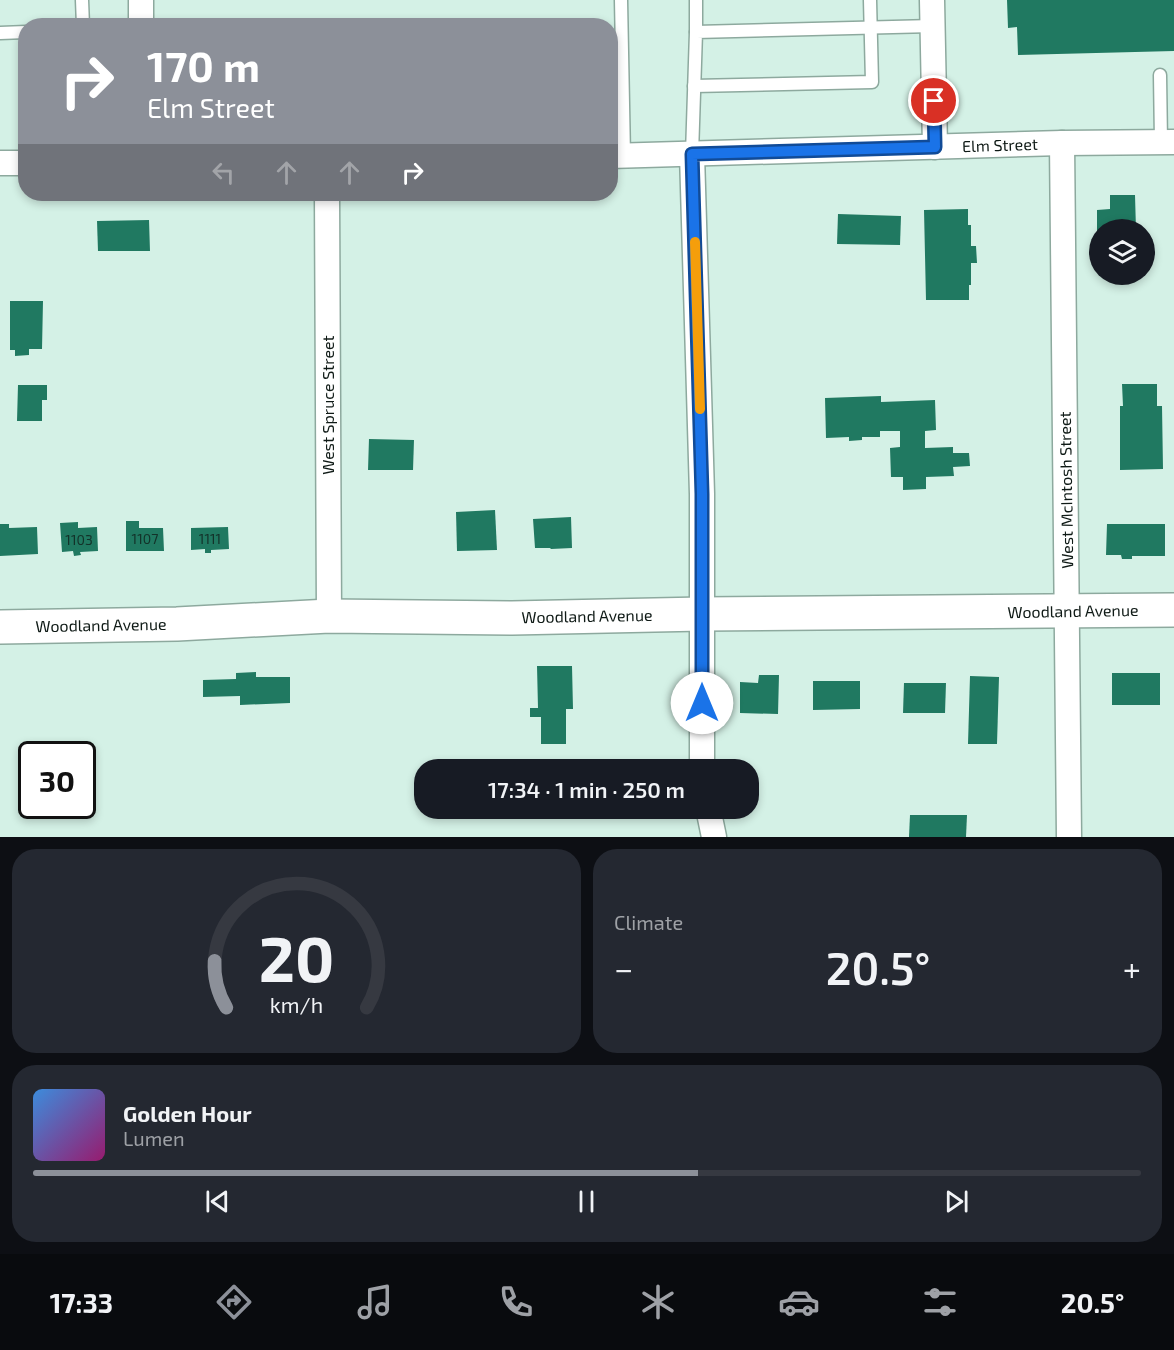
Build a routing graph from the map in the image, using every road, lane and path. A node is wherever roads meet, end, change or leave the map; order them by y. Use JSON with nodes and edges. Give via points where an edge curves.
{"nodes":[{"id":1,"x":82,"y":0,"type":"edge"},
{"id":2,"x":141,"y":0,"type":"edge"},
{"id":3,"x":621,"y":0,"type":"edge"},
{"id":4,"x":696,"y":0,"type":"edge"},
{"id":5,"x":870,"y":0,"type":"edge"},
{"id":6,"x":932,"y":0,"type":"edge"},
{"id":7,"x":83,"y":18,"type":"edge"},
{"id":8,"x":141,"y":18,"type":"edge"},
{"id":9,"x":933,"y":26,"type":"junction"},
{"id":10,"x":871,"y":28,"type":"junction"},
{"id":11,"x":18,"y":32,"type":"edge"},
{"id":12,"x":696,"y":32,"type":"junction"},
{"id":13,"x":0,"y":33,"type":"edge"},
{"id":14,"x":1160,"y":75,"type":"dead end"},
{"id":15,"x":694,"y":86,"type":"junction"},
{"id":16,"x":618,"y":117,"type":"edge"},
{"id":17,"x":1168,"y":142,"type":"edge"},
{"id":18,"x":1062,"y":143,"type":"junction"},
{"id":19,"x":935,"y":147,"type":"junction"},
{"id":20,"x":692,"y":154,"type":"junction"},
{"id":21,"x":618,"y":156,"type":"edge"},
{"id":22,"x":0,"y":163,"type":"edge"},
{"id":23,"x":18,"y":163,"type":"edge"},
{"id":24,"x":327,"y":201,"type":"edge"},
{"id":25,"x":1174,"y":610,"type":"edge"},
{"id":26,"x":1068,"y":611,"type":"junction"},
{"id":27,"x":702,"y":614,"type":"junction"},
{"id":28,"x":329,"y":616,"type":"junction"},
{"id":29,"x":0,"y":627,"type":"edge"},
{"id":30,"x":702,"y":759,"type":"edge"},
{"id":31,"x":710,"y":819,"type":"edge"},
{"id":32,"x":714,"y":837,"type":"edge"},
{"id":33,"x":1069,"y":837,"type":"edge"}],
"edges":[{"from":1,"to":7,"type":"lane"},
{"from":2,"to":8,"type":"street"},
{"from":3,"to":16,"type":"lane"},
{"from":4,"to":12,"type":"lane"},
{"from":5,"to":10,"type":"lane"},
{"from":6,"to":9,"type":"street"},
{"from":9,"to":10,"type":"lane"},
{"from":9,"to":19,"type":"street"},
{"from":10,"to":12,"type":"lane"},
{"from":10,"to":15,"type":"lane","via":[[872,81]]},
{"from":11,"to":13,"type":"lane"},
{"from":12,"to":15,"type":"lane"},
{"from":14,"to":17,"type":"lane"},
{"from":15,"to":20,"type":"lane"},
{"from":17,"to":18,"type":"street","name":"Elm Street"},
{"from":18,"to":19,"type":"street","name":"Elm Street"},
{"from":18,"to":26,"type":"street","name":"West McIntosh Street"},
{"from":19,"to":20,"type":"street","name":"Elm Street"},
{"from":20,"to":21,"type":"street","name":"Elm Street"},
{"from":20,"to":27,"type":"street"},
{"from":22,"to":23,"type":"street"},
{"from":24,"to":28,"type":"street","name":"West Spruce Street"},
{"from":25,"to":26,"type":"street","name":"Woodland Avenue"},
{"from":26,"to":27,"type":"street","name":"Woodland Avenue"},
{"from":26,"to":33,"type":"street","name":"West McIntosh Street"},
{"from":27,"to":28,"type":"street","name":"Woodland Avenue"},
{"from":27,"to":30,"type":"street"},
{"from":28,"to":29,"type":"street","name":"Woodland Avenue"},
{"from":31,"to":32,"type":"street"}]}
